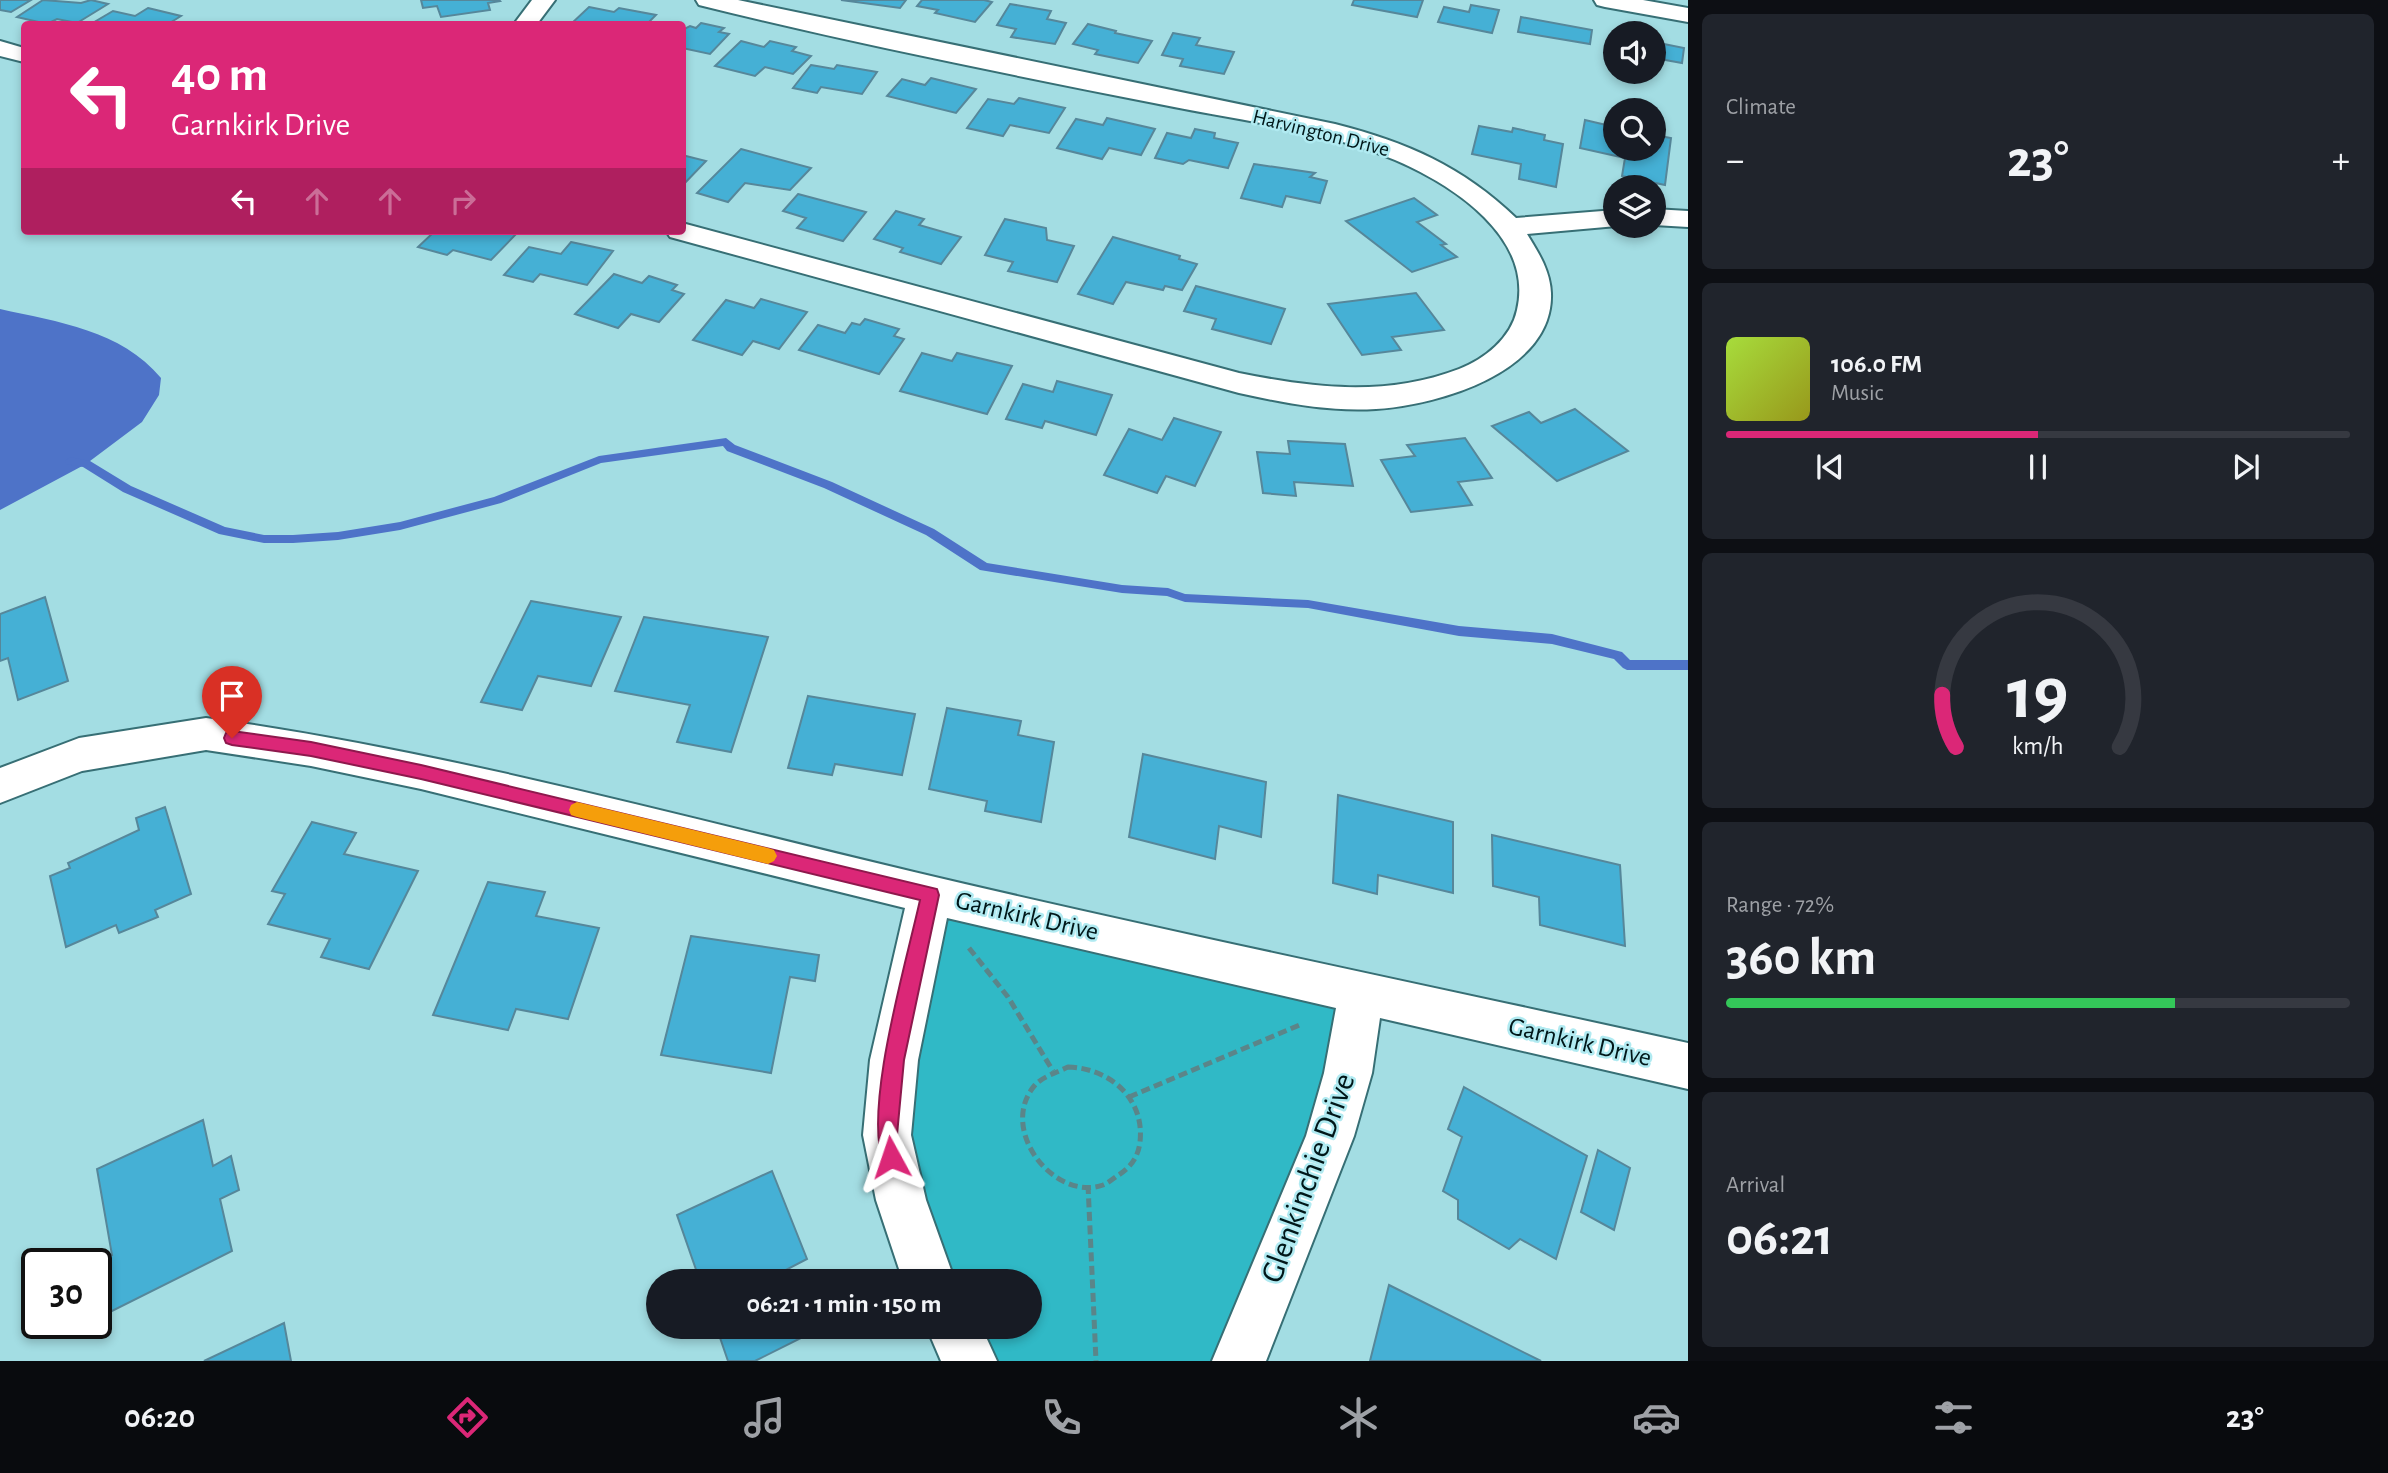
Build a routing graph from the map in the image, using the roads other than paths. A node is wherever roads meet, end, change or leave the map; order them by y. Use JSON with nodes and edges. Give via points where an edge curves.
{"nodes":[{"id":1,"x":544,"y":0,"type":"edge"},
{"id":2,"x":707,"y":0,"type":"edge"},
{"id":3,"x":1605,"y":0,"type":"edge"},
{"id":4,"x":1688,"y":15,"type":"edge"},
{"id":5,"x":527,"y":21,"type":"edge"},
{"id":6,"x":0,"y":48,"type":"edge"},
{"id":7,"x":21,"y":54,"type":"edge"},
{"id":8,"x":1666,"y":217,"type":"edge"},
{"id":9,"x":1603,"y":219,"type":"edge"},
{"id":10,"x":1688,"y":219,"type":"edge"},
{"id":11,"x":1508,"y":227,"type":"junction"},
{"id":12,"x":686,"y":233,"type":"edge"},
{"id":13,"x":0,"y":786,"type":"edge"},
{"id":14,"x":927,"y":910,"type":"junction"},
{"id":15,"x":1359,"y":1010,"type":"junction"},
{"id":16,"x":1688,"y":1066,"type":"edge"},
{"id":17,"x":925,"y":1269,"type":"edge"},
{"id":18,"x":959,"y":1339,"type":"edge"},
{"id":19,"x":970,"y":1361,"type":"edge"},
{"id":20,"x":1239,"y":1361,"type":"edge"}],
"edges":[{"from":1,"to":5,"type":"street"},
{"from":2,"to":11,"type":"street","name":"Harvington Drive","via":[[1365,141],[1464,186]]},
{"from":3,"to":4,"type":"street"},
{"from":6,"to":7,"type":"street"},
{"from":8,"to":10,"type":"street"},
{"from":9,"to":11,"type":"street"},
{"from":11,"to":12,"type":"street","name":"Harvington Drive","via":[[1533,264],[1537,284],[1535,312],[1525,336],[1503,358],[1466,379],[1422,392],[1366,400],[1305,397],[1239,383]]},
{"from":13,"to":14,"type":"street","name":"Garnkirk Drive","via":[[79,755],[206,734],[311,749],[421,772]]},
{"from":14,"to":15,"type":"street","name":"Garnkirk Drive"},
{"from":14,"to":17,"type":"street","via":[[894,1060],[887,1135],[901,1200]]},
{"from":15,"to":16,"type":"street","name":"Garnkirk Drive"},
{"from":15,"to":20,"type":"street","name":"Glenkinchie Drive","via":[[1348,1073],[1329,1136]]},
{"from":18,"to":19,"type":"street"}]}
